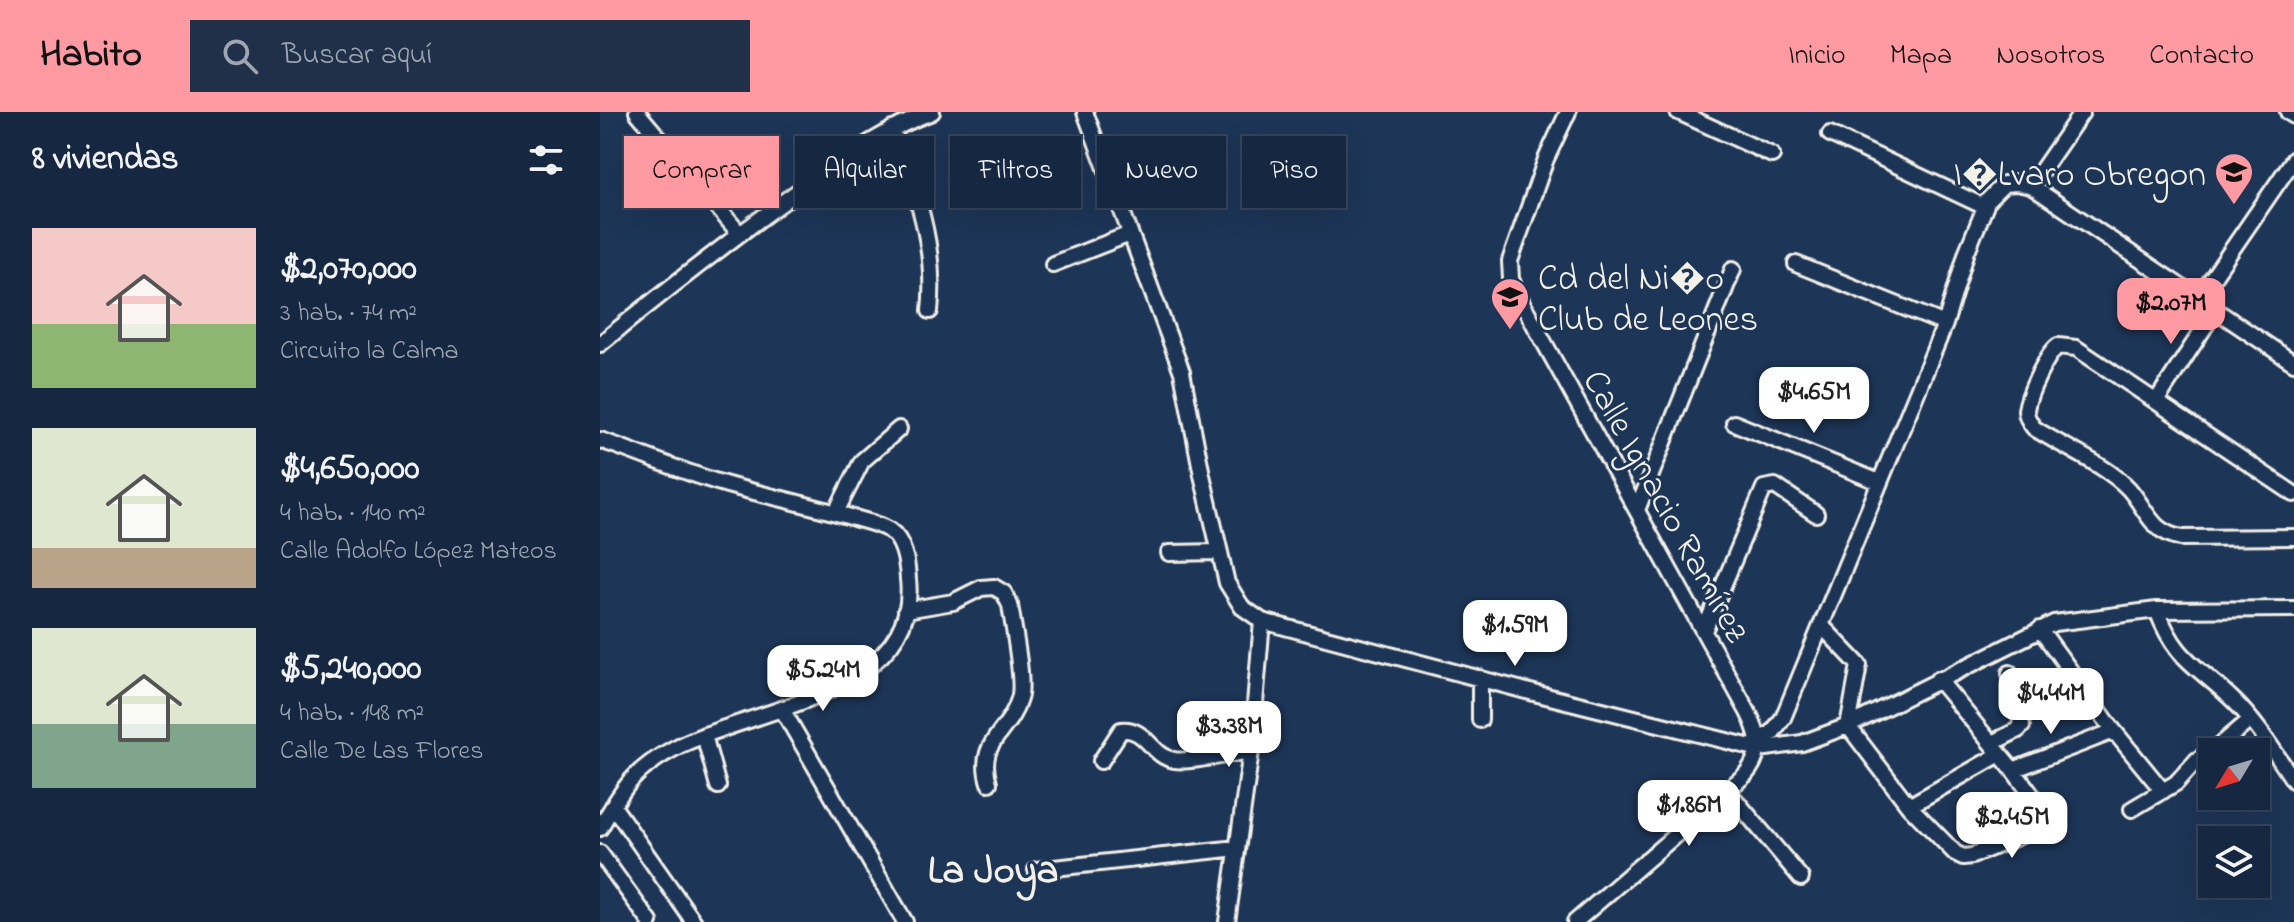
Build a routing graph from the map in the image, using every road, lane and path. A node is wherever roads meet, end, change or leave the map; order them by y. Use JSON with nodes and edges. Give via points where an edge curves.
{"nodes":[{"id":1,"x":637,"y":112,"type":"edge"},
{"id":2,"x":932,"y":112,"type":"edge"},
{"id":3,"x":1085,"y":112,"type":"edge"},
{"id":4,"x":1568,"y":112,"type":"edge"},
{"id":5,"x":1678,"y":112,"type":"edge"},
{"id":6,"x":2082,"y":112,"type":"edge"},
{"id":7,"x":2288,"y":112,"type":"edge"},
{"id":8,"x":2294,"y":116,"type":"edge"},
{"id":9,"x":892,"y":129,"type":"junction"},
{"id":10,"x":1830,"y":134,"type":"dead end"},
{"id":11,"x":1772,"y":155,"type":"dead end"},
{"id":12,"x":2294,"y":159,"type":"edge"},
{"id":13,"x":2031,"y":186,"type":"junction"},
{"id":14,"x":1985,"y":207,"type":"junction"},
{"id":15,"x":739,"y":233,"type":"junction"},
{"id":16,"x":1130,"y":234,"type":"junction"},
{"id":17,"x":1053,"y":264,"type":"dead end"},
{"id":18,"x":1796,"y":264,"type":"dead end"},
{"id":19,"x":1733,"y":269,"type":"dead end"},
{"id":20,"x":2198,"y":299,"type":"junction"},
{"id":21,"x":930,"y":311,"type":"dead end"},
{"id":22,"x":2215,"y":311,"type":"junction"},
{"id":23,"x":1945,"y":324,"type":"junction"},
{"id":24,"x":600,"y":344,"type":"edge"},
{"id":25,"x":2294,"y":363,"type":"edge"},
{"id":26,"x":2157,"y":400,"type":"junction"},
{"id":27,"x":1734,"y":423,"type":"dead end"},
{"id":28,"x":899,"y":429,"type":"dead end"},
{"id":29,"x":600,"y":440,"type":"edge"},
{"id":30,"x":1879,"y":482,"type":"junction"},
{"id":31,"x":2294,"y":494,"type":"edge"},
{"id":32,"x":1637,"y":510,"type":"junction"},
{"id":33,"x":836,"y":512,"type":"junction"},
{"id":34,"x":1816,"y":514,"type":"dead end"},
{"id":35,"x":2294,"y":537,"type":"edge"},
{"id":36,"x":1220,"y":552,"type":"junction"},
{"id":37,"x":1169,"y":553,"type":"dead end"},
{"id":38,"x":2294,"y":609,"type":"edge"},
{"id":39,"x":906,"y":610,"type":"junction"},
{"id":40,"x":2157,"y":610,"type":"junction"},
{"id":41,"x":1262,"y":621,"type":"junction"},
{"id":42,"x":1821,"y":625,"type":"junction"},
{"id":43,"x":2040,"y":629,"type":"junction"},
{"id":44,"x":1704,"y":631,"type":"junction"},
{"id":45,"x":2010,"y":673,"type":"dead end"},
{"id":46,"x":1480,"y":678,"type":"junction"},
{"id":47,"x":1938,"y":679,"type":"junction"},
{"id":48,"x":782,"y":709,"type":"junction"},
{"id":49,"x":1480,"y":720,"type":"dead end"},
{"id":50,"x":2250,"y":720,"type":"junction"},
{"id":51,"x":1848,"y":726,"type":"junction"},
{"id":52,"x":2114,"y":731,"type":"junction"},
{"id":53,"x":704,"y":735,"type":"junction"},
{"id":54,"x":1759,"y":744,"type":"junction"},
{"id":55,"x":1996,"y":748,"type":"junction"},
{"id":56,"x":1251,"y":751,"type":"junction"},
{"id":57,"x":1101,"y":761,"type":"dead end"},
{"id":58,"x":2013,"y":770,"type":"junction"},
{"id":59,"x":2294,"y":781,"type":"edge"},
{"id":60,"x":989,"y":783,"type":"dead end"},
{"id":61,"x":718,"y":786,"type":"dead end"},
{"id":62,"x":1727,"y":790,"type":"junction"},
{"id":63,"x":2163,"y":791,"type":"junction"},
{"id":64,"x":613,"y":806,"type":"junction"},
{"id":65,"x":1909,"y":806,"type":"junction"},
{"id":66,"x":2132,"y":809,"type":"dead end"},
{"id":67,"x":600,"y":828,"type":"edge"},
{"id":68,"x":1237,"y":848,"type":"junction"},
{"id":69,"x":600,"y":853,"type":"edge"},
{"id":70,"x":1036,"y":870,"type":"dead end"},
{"id":71,"x":1801,"y":878,"type":"dead end"},
{"id":72,"x":650,"y":922,"type":"edge"},
{"id":73,"x":694,"y":922,"type":"edge"},
{"id":74,"x":905,"y":922,"type":"edge"},
{"id":75,"x":1227,"y":922,"type":"edge"},
{"id":76,"x":1575,"y":922,"type":"edge"}],
"edges":[{"from":1,"to":15,"type":"street"},
{"from":2,"to":9,"type":"street"},
{"from":3,"to":16,"type":"street"},
{"from":4,"to":32,"type":"street","name":"Calle Ignacio Ramírez","via":[[1510,261],[1511,279]]},
{"from":5,"to":11,"type":"street"},
{"from":6,"to":13,"type":"street"},
{"from":7,"to":8,"type":"street"},
{"from":9,"to":15,"type":"street"},
{"from":9,"to":21,"type":"street","via":[[925,219],[933,287]]},
{"from":10,"to":14,"type":"street"},
{"from":12,"to":20,"type":"street"},
{"from":13,"to":14,"type":"street","via":[[2004,184]]},
{"from":13,"to":20,"type":"street"},
{"from":14,"to":23,"type":"street"},
{"from":15,"to":24,"type":"street"},
{"from":16,"to":17,"type":"street"},
{"from":16,"to":36,"type":"street","via":[[1182,372]]},
{"from":18,"to":23,"type":"street"},
{"from":19,"to":32,"type":"street"},
{"from":20,"to":22,"type":"street"},
{"from":22,"to":25,"type":"street"},
{"from":22,"to":26,"type":"street"},
{"from":23,"to":30,"type":"street"},
{"from":26,"to":31,"type":"street"},
{"from":26,"to":35,"type":"street","via":[[2076,348],[2058,346],[2047,358],[2026,409],[2034,428],[2125,486],[2157,529],[2169,535]]},
{"from":27,"to":30,"type":"street"},
{"from":28,"to":33,"type":"street","via":[[862,461]]},
{"from":29,"to":33,"type":"street","via":[[726,485]]},
{"from":30,"to":42,"type":"street"},
{"from":32,"to":44,"type":"street","name":"Calle Ignacio Ramírez"},
{"from":33,"to":39,"type":"street","via":[[890,531],[903,547],[910,591]]},
{"from":34,"to":44,"type":"street","via":[[1775,486],[1764,488]]},
{"from":36,"to":37,"type":"street"},
{"from":36,"to":41,"type":"street","via":[[1233,595]]},
{"from":38,"to":40,"type":"street"},
{"from":39,"to":48,"type":"street","via":[[882,656],[855,678]]},
{"from":39,"to":60,"type":"street","via":[[953,602],[994,587],[1010,605],[1020,699],[986,753]]},
{"from":40,"to":43,"type":"street","via":[[2067,619]]},
{"from":40,"to":50,"type":"street","via":[[2179,653]]},
{"from":41,"to":46,"type":"street"},
{"from":41,"to":56,"type":"street"},
{"from":42,"to":51,"type":"street","via":[[1859,665]]},
{"from":42,"to":54,"type":"street","via":[[1779,727]]},
{"from":43,"to":47,"type":"street"},
{"from":43,"to":52,"type":"street"},
{"from":44,"to":54,"type":"street","name":"Calle Ignacio Ramírez","via":[[1755,726]]},
{"from":45,"to":55,"type":"street","via":[[2022,726]]},
{"from":46,"to":49,"type":"street"},
{"from":46,"to":54,"type":"street"},
{"from":47,"to":51,"type":"street"},
{"from":47,"to":55,"type":"street"},
{"from":48,"to":53,"type":"street"},
{"from":48,"to":74,"type":"street"},
{"from":50,"to":59,"type":"street"},
{"from":50,"to":63,"type":"street"},
{"from":51,"to":54,"type":"street","via":[[1802,743]]},
{"from":51,"to":65,"type":"street"},
{"from":52,"to":58,"type":"street"},
{"from":52,"to":63,"type":"street"},
{"from":53,"to":61,"type":"street"},
{"from":53,"to":64,"type":"street","via":[[647,765]]},
{"from":54,"to":62,"type":"street","via":[[1751,768]]},
{"from":55,"to":58,"type":"street"},
{"from":55,"to":65,"type":"street"},
{"from":56,"to":57,"type":"street","via":[[1175,761],[1132,729],[1121,730]]},
{"from":56,"to":68,"type":"street"},
{"from":58,"to":65,"type":"street","via":[[2046,814],[2044,822],[1972,856],[1955,853]]},
{"from":62,"to":71,"type":"street"},
{"from":62,"to":76,"type":"street"},
{"from":63,"to":66,"type":"street"},
{"from":64,"to":67,"type":"street"},
{"from":64,"to":73,"type":"street"},
{"from":68,"to":70,"type":"street"},
{"from":68,"to":75,"type":"street"},
{"from":69,"to":72,"type":"street"}]}
